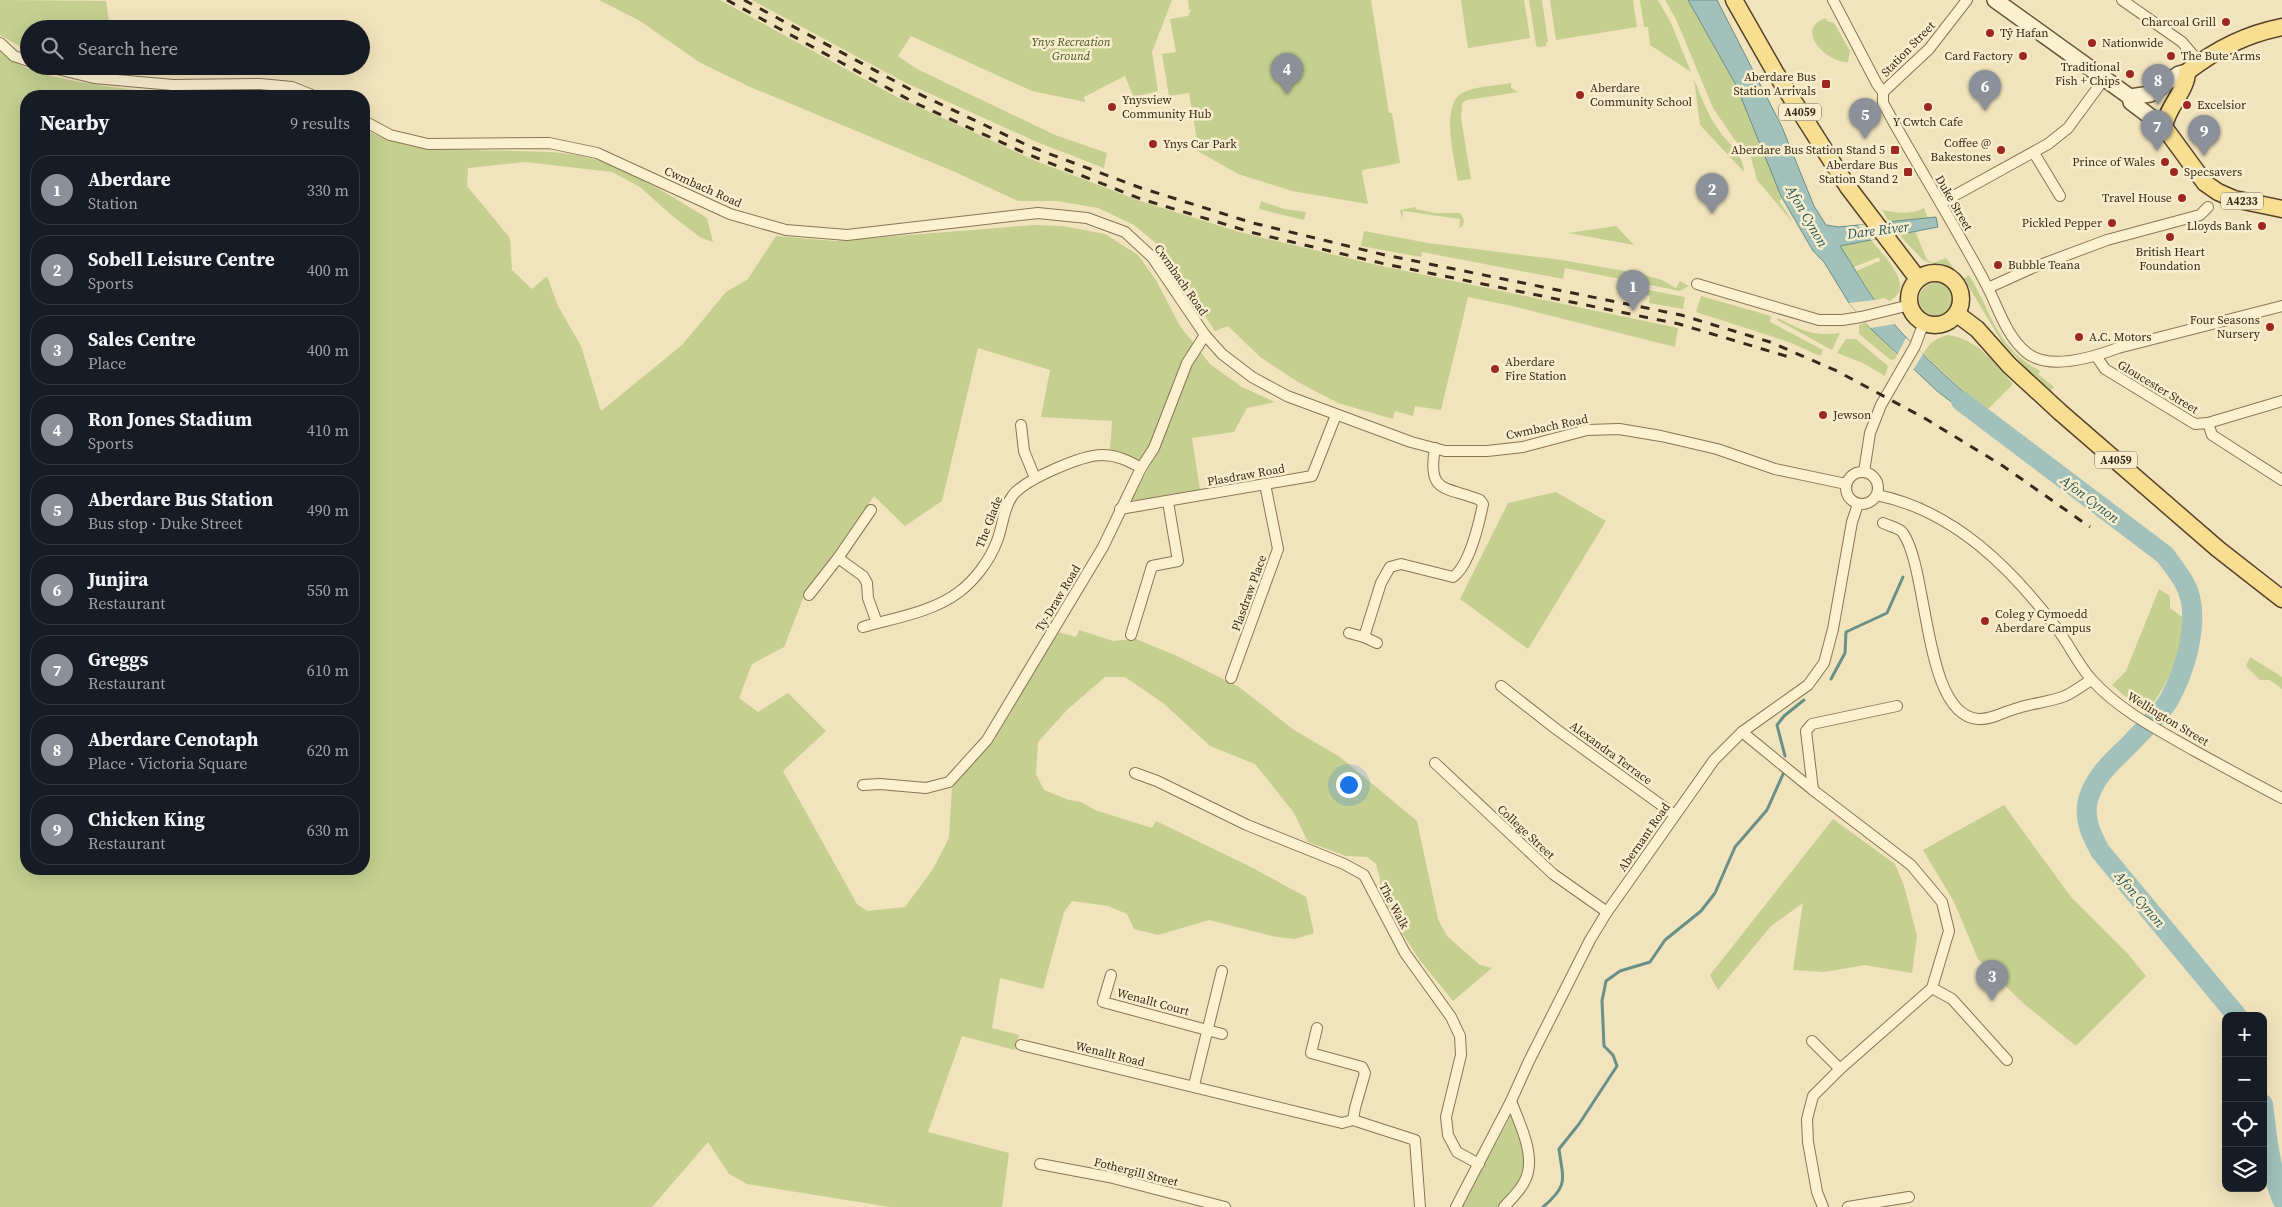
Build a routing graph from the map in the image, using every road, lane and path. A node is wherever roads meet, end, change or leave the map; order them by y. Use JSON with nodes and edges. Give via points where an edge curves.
{"nodes":[{"id":1,"x":1734,"y":0,"type":"edge"},
{"id":2,"x":1967,"y":0,"type":"edge"},
{"id":3,"x":1995,"y":0,"type":"edge"},
{"id":4,"x":2122,"y":0,"type":"edge"},
{"id":5,"x":1837,"y":1,"type":"edge"},
{"id":6,"x":2282,"y":27,"type":"edge"},
{"id":7,"x":0,"y":44,"type":"edge"},
{"id":8,"x":20,"y":58,"type":"edge"},
{"id":9,"x":2193,"y":67,"type":"junction"},
{"id":10,"x":82,"y":75,"type":"edge"},
{"id":11,"x":2104,"y":79,"type":"junction"},
{"id":12,"x":299,"y":90,"type":"edge"},
{"id":13,"x":1883,"y":92,"type":"junction"},
{"id":14,"x":2130,"y":97,"type":"junction"},
{"id":15,"x":370,"y":124,"type":"edge"},
{"id":16,"x":2164,"y":127,"type":"junction"},
{"id":17,"x":2034,"y":153,"type":"junction"},
{"id":18,"x":2060,"y":196,"type":"dead end"},
{"id":19,"x":1941,"y":203,"type":"junction"},
{"id":20,"x":2208,"y":207,"type":"dead end"},
{"id":21,"x":2282,"y":209,"type":"edge"},
{"id":22,"x":1918,"y":279,"type":"junction"},
{"id":23,"x":1697,"y":284,"type":"dead end"},
{"id":24,"x":1988,"y":288,"type":"junction"},
{"id":25,"x":1910,"y":304,"type":"junction"},
{"id":26,"x":2282,"y":306,"type":"edge"},
{"id":27,"x":1957,"y":314,"type":"junction"},
{"id":28,"x":1924,"y":322,"type":"junction"},
{"id":29,"x":1205,"y":335,"type":"junction"},
{"id":30,"x":2096,"y":356,"type":"junction"},
{"id":31,"x":2282,"y":402,"type":"edge"},
{"id":32,"x":1336,"y":415,"type":"junction"},
{"id":33,"x":2208,"y":423,"type":"junction"},
{"id":34,"x":1021,"y":425,"type":"dead end"},
{"id":35,"x":1435,"y":448,"type":"junction"},
{"id":36,"x":1141,"y":468,"type":"junction"},
{"id":37,"x":1864,"y":472,"type":"junction"},
{"id":38,"x":1035,"y":478,"type":"junction"},
{"id":39,"x":2282,"y":480,"type":"edge"},
{"id":40,"x":1265,"y":484,"type":"junction"},
{"id":41,"x":1846,"y":484,"type":"junction"},
{"id":42,"x":1877,"y":495,"type":"junction"},
{"id":43,"x":1168,"y":502,"type":"junction"},
{"id":44,"x":1858,"y":504,"type":"junction"},
{"id":45,"x":1120,"y":509,"type":"junction"},
{"id":46,"x":872,"y":510,"type":"dead end"},
{"id":47,"x":1883,"y":523,"type":"dead end"},
{"id":48,"x":838,"y":558,"type":"junction"},
{"id":49,"x":809,"y":595,"type":"dead end"},
{"id":50,"x":2282,"y":599,"type":"edge"},
{"id":51,"x":877,"y":623,"type":"junction"},
{"id":52,"x":863,"y":627,"type":"dead end"},
{"id":53,"x":1349,"y":633,"type":"dead end"},
{"id":54,"x":1131,"y":635,"type":"dead end"},
{"id":55,"x":1364,"y":637,"type":"junction"},
{"id":56,"x":1377,"y":643,"type":"dead end"},
{"id":57,"x":1231,"y":678,"type":"dead end"},
{"id":58,"x":2091,"y":680,"type":"junction"},
{"id":59,"x":1501,"y":686,"type":"dead end"},
{"id":60,"x":1897,"y":706,"type":"dead end"},
{"id":61,"x":1742,"y":732,"type":"junction"},
{"id":62,"x":1435,"y":763,"type":"dead end"},
{"id":63,"x":1135,"y":774,"type":"dead end"},
{"id":64,"x":863,"y":785,"type":"dead end"},
{"id":65,"x":1813,"y":790,"type":"junction"},
{"id":66,"x":2282,"y":798,"type":"edge"},
{"id":67,"x":1675,"y":815,"type":"junction"},
{"id":68,"x":1607,"y":912,"type":"junction"},
{"id":69,"x":1222,"y":971,"type":"dead end"},
{"id":70,"x":1111,"y":975,"type":"dead end"},
{"id":71,"x":1932,"y":988,"type":"junction"},
{"id":72,"x":1317,"y":1028,"type":"dead end"},
{"id":73,"x":1207,"y":1030,"type":"junction"},
{"id":74,"x":1222,"y":1034,"type":"dead end"},
{"id":75,"x":1812,"y":1042,"type":"dead end"},
{"id":76,"x":1021,"y":1045,"type":"dead end"},
{"id":77,"x":2007,"y":1060,"type":"dead end"},
{"id":78,"x":1840,"y":1068,"type":"junction"},
{"id":79,"x":1194,"y":1085,"type":"junction"},
{"id":80,"x":1511,"y":1101,"type":"junction"},
{"id":81,"x":1353,"y":1120,"type":"junction"},
{"id":82,"x":1040,"y":1164,"type":"dead end"},
{"id":83,"x":1479,"y":1164,"type":"junction"},
{"id":84,"x":1909,"y":1197,"type":"dead end"},
{"id":85,"x":1225,"y":1207,"type":"edge"},
{"id":86,"x":1420,"y":1207,"type":"edge"},
{"id":87,"x":1456,"y":1207,"type":"edge"},
{"id":88,"x":1504,"y":1207,"type":"edge"},
{"id":89,"x":1823,"y":1207,"type":"edge"},
{"id":90,"x":1848,"y":1207,"type":"edge"}],
"edges":[{"from":1,"to":22,"type":"main road","number":"A4059","via":[[1848,187]]},
{"from":2,"to":13,"type":"street","name":"Station Street","via":[[1929,49]]},
{"from":3,"to":11,"type":"main road"},
{"from":4,"to":9,"type":"street","via":[[2182,42]]},
{"from":5,"to":13,"type":"street","name":"Duke Street"},
{"from":6,"to":9,"type":"main road","via":[[2246,36]]},
{"from":7,"to":8,"type":"street"},
{"from":9,"to":14,"type":"main road","via":[[2150,94]]},
{"from":9,"to":16,"type":"main road","via":[[2165,117]]},
{"from":10,"to":12,"type":"street","via":[[173,86],[260,84]]},
{"from":11,"to":14,"type":"main road"},
{"from":11,"to":17,"type":"street","via":[[2068,128]]},
{"from":13,"to":19,"type":"street","name":"Duke Street","via":[[1883,103]]},
{"from":14,"to":16,"type":"main road","via":[[2131,102]]},
{"from":15,"to":29,"type":"street","name":"Cwmbach Road","via":[[390,135],[428,144],[549,143],[597,153],[730,214],[786,230],[846,235],[1038,213],[1087,218],[1125,232],[1152,256]]},
{"from":16,"to":21,"type":"main road","number":"A4233","via":[[2205,183],[2229,197]]},
{"from":17,"to":18,"type":"street"},
{"from":17,"to":19,"type":"street"},
{"from":19,"to":24,"type":"street","name":"Duke Street"},
{"from":20,"to":24,"type":"street","via":[[2200,215],[2107,240]]},
{"from":22,"to":25,"type":"main road","via":[[1911,291]]},
{"from":22,"to":27,"type":"main road","via":[[1934,273],[1956,282],[1961,298]]},
{"from":23,"to":25,"type":"street","via":[[1813,318],[1833,320],[1861,317]]},
{"from":24,"to":30,"type":"street","name":"Duke Street","via":[[2007,328],[2027,353],[2050,361]]},
{"from":25,"to":28,"type":"main road","via":[[1913,312]]},
{"from":26,"to":30,"type":"street","name":"Duke Street"},
{"from":27,"to":28,"type":"main road","via":[[1938,324]]},
{"from":27,"to":50,"type":"main road","number":"A4059","via":[[1977,329],[2009,365],[2060,412],[2218,549]]},
{"from":28,"to":37,"type":"street","via":[[1915,346],[1881,405],[1870,433]]},
{"from":29,"to":32,"type":"street","name":"Cwmbach Road","via":[[1222,354],[1252,377],[1287,396]]},
{"from":29,"to":36,"type":"street","name":"Ty-Draw Road","via":[[1187,363],[1154,448]]},
{"from":30,"to":33,"type":"street","name":"Gloucester Street","via":[[2105,369],[2195,424]]},
{"from":31,"to":33,"type":"street"},
{"from":32,"to":35,"type":"street","name":"Cwmbach Road"},
{"from":32,"to":40,"type":"street","name":"Plasdraw Road","via":[[1312,476]]},
{"from":33,"to":39,"type":"street","name":"Gloucester Street","via":[[2212,435]]},
{"from":34,"to":38,"type":"street","via":[[1024,451]]},
{"from":35,"to":41,"type":"street","name":"Cwmbach Road","via":[[1487,451],[1523,447],[1587,430],[1619,429],[1717,449],[1755,464]]},
{"from":35,"to":55,"type":"street","via":[[1431,467],[1434,479],[1443,489],[1480,500],[1483,504],[1472,542],[1460,572],[1453,577],[1401,564],[1390,567],[1381,584]]},
{"from":36,"to":38,"type":"street","name":"The Glade","via":[[1128,460],[1102,455]]},
{"from":36,"to":45,"type":"street","name":"Ty-Draw Road"},
{"from":37,"to":41,"type":"street","via":[[1855,473]]},
{"from":37,"to":42,"type":"street","via":[[1876,480]]},
{"from":38,"to":51,"type":"street","name":"The Glade","via":[[1013,495],[991,552],[959,592],[933,606]]},
{"from":40,"to":43,"type":"street","name":"Plasdraw Road"},
{"from":40,"to":57,"type":"street","name":"Plasdraw Place","via":[[1278,549]]},
{"from":41,"to":44,"type":"street","via":[[1846,494]]},
{"from":42,"to":44,"type":"street","via":[[1871,502]]},
{"from":42,"to":58,"type":"street","name":"Wellington Street","via":[[1899,499],[1940,518],[2005,567],[2037,602]]},
{"from":43,"to":45,"type":"street","name":"Plasdraw Road"},
{"from":43,"to":54,"type":"street","via":[[1178,561],[1152,566]]},
{"from":44,"to":61,"type":"street","name":"Abernant Road","via":[[1824,664],[1808,685]]},
{"from":45,"to":64,"type":"street","name":"Ty-Draw Road","via":[[1102,547],[987,740],[949,782],[926,788]]},
{"from":46,"to":48,"type":"street"},
{"from":47,"to":58,"type":"street","via":[[1902,531],[1913,552],[1935,668],[1951,700],[1965,715],[1977,719],[1991,718],[2015,708],[2066,695]]},
{"from":48,"to":49,"type":"street"},
{"from":48,"to":51,"type":"street","via":[[867,582],[868,598]]},
{"from":51,"to":52,"type":"street","name":"The Glade"},
{"from":53,"to":55,"type":"street"},
{"from":55,"to":56,"type":"street"},
{"from":58,"to":66,"type":"street","name":"Wellington Street","via":[[2136,716]]},
{"from":59,"to":67,"type":"street","name":"Alexandra Terrace"},
{"from":60,"to":65,"type":"street","via":[[1812,724],[1806,731]]},
{"from":61,"to":65,"type":"street"},
{"from":61,"to":67,"type":"street","name":"Abernant Road","via":[[1714,760]]},
{"from":62,"to":68,"type":"street","name":"College Street","via":[[1553,874]]},
{"from":63,"to":83,"type":"street","name":"The Walk","via":[[1364,875],[1405,953],[1451,1017],[1460,1036],[1461,1055],[1446,1116],[1448,1135],[1457,1152]]},
{"from":65,"to":71,"type":"street","via":[[1911,865],[1942,902],[1949,931]]},
{"from":67,"to":68,"type":"street","name":"Abernant Road"},
{"from":68,"to":80,"type":"street","name":"Abernant Road"},
{"from":69,"to":73,"type":"street"},
{"from":70,"to":73,"type":"street","name":"Wenallt Court","via":[[1103,1002]]},
{"from":71,"to":77,"type":"street","via":[[1952,999]]},
{"from":71,"to":78,"type":"street"},
{"from":72,"to":81,"type":"street","via":[[1311,1053],[1362,1066],[1365,1073]]},
{"from":73,"to":74,"type":"street","name":"Wenallt Court"},
{"from":73,"to":79,"type":"street"},
{"from":75,"to":78,"type":"street"},
{"from":76,"to":79,"type":"street","name":"Wenallt Road"},
{"from":78,"to":89,"type":"street","via":[[1813,1096],[1807,1119],[1817,1192]]},
{"from":79,"to":81,"type":"street","name":"Wenallt Road","via":[[1342,1123]]},
{"from":80,"to":83,"type":"street","name":"Abernant Road"},
{"from":80,"to":88,"type":"street","via":[[1529,1159],[1528,1173]]},
{"from":81,"to":86,"type":"street","name":"Wenallt Road","via":[[1415,1140]]},
{"from":82,"to":85,"type":"street","name":"Fothergill Street","via":[[1109,1177]]},
{"from":83,"to":87,"type":"street","name":"Abernant Road"},
{"from":84,"to":90,"type":"street"}]}
